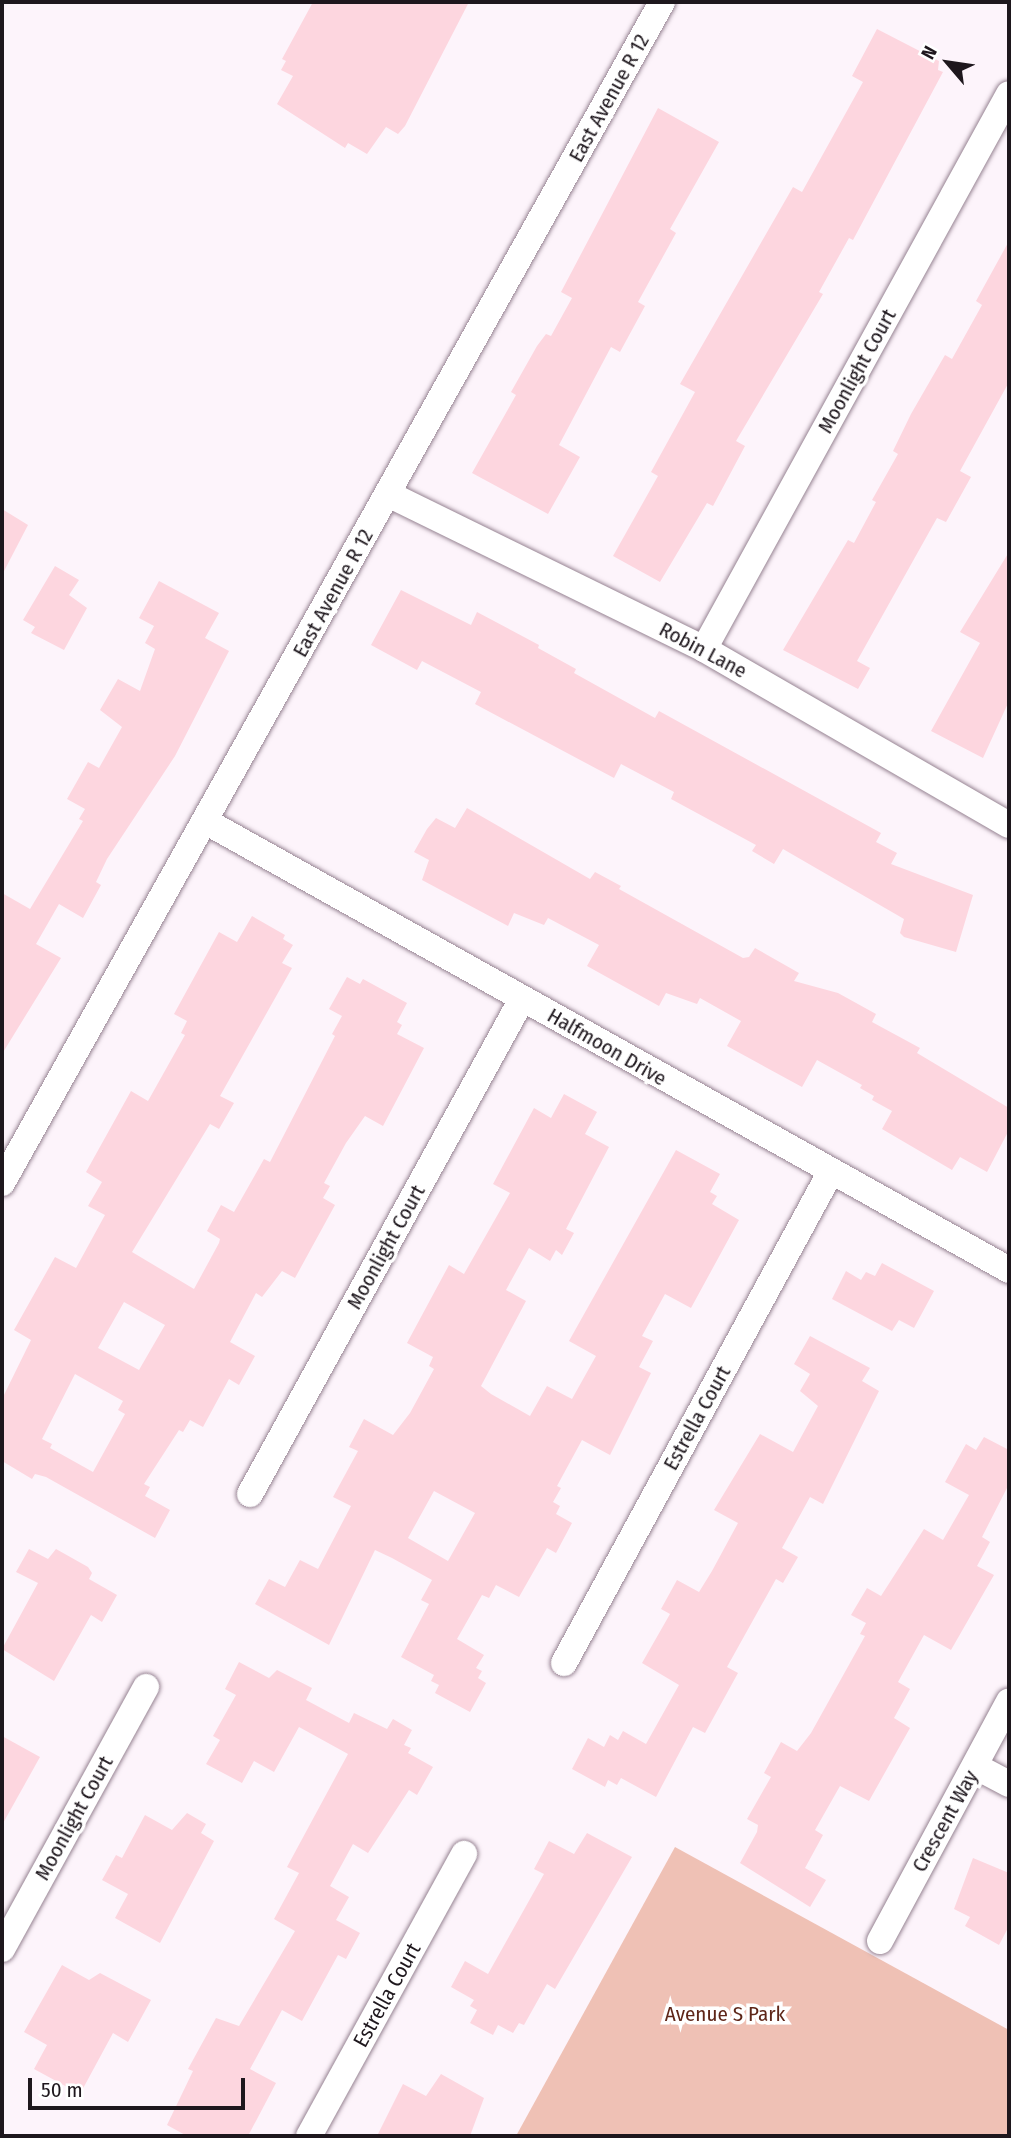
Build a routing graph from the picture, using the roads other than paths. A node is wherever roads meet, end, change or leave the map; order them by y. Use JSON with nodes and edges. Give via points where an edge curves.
{"nodes":[{"id":1,"x":662,"y":2,"type":"edge"},
{"id":2,"x":1009,"y":94,"type":"edge"},
{"id":3,"x":388,"y":495,"type":"junction"},
{"id":4,"x":704,"y":649,"type":"junction"},
{"id":5,"x":205,"y":821,"type":"junction"},
{"id":6,"x":1009,"y":825,"type":"edge"},
{"id":7,"x":522,"y":999,"type":"junction"},
{"id":8,"x":830,"y":1173,"type":"junction"},
{"id":9,"x":2,"y":1183,"type":"edge"},
{"id":10,"x":1009,"y":1270,"type":"edge"},
{"id":11,"x":250,"y":1494,"type":"dead end"},
{"id":12,"x":564,"y":1663,"type":"dead end"},
{"id":13,"x":146,"y":1687,"type":"dead end"},
{"id":14,"x":1009,"y":1701,"type":"edge"},
{"id":15,"x":975,"y":1766,"type":"junction"},
{"id":16,"x":1009,"y":1784,"type":"edge"},
{"id":17,"x":464,"y":1854,"type":"dead end"},
{"id":18,"x":880,"y":1941,"type":"dead end"},
{"id":19,"x":2,"y":1949,"type":"edge"},
{"id":20,"x":309,"y":2136,"type":"edge"}],
"edges":[{"from":1,"to":3,"type":"street","name":"East Avenue R 12"},
{"from":2,"to":4,"type":"street","name":"Moonlight Court"},
{"from":3,"to":4,"type":"street","name":"Robin Lane"},
{"from":3,"to":5,"type":"street","name":"East Avenue R 12"},
{"from":4,"to":6,"type":"street","name":"Robin Lane"},
{"from":5,"to":7,"type":"street","name":"Halfmoon Drive"},
{"from":5,"to":9,"type":"street","name":"East Avenue R 12"},
{"from":7,"to":8,"type":"street","name":"Halfmoon Drive"},
{"from":7,"to":11,"type":"street","name":"Moonlight Court"},
{"from":8,"to":10,"type":"street","name":"Halfmoon Drive"},
{"from":8,"to":12,"type":"street","name":"Estrella Court"},
{"from":13,"to":19,"type":"street","name":"Moonlight Court"},
{"from":14,"to":15,"type":"street","name":"Crescent Way"},
{"from":15,"to":16,"type":"street"},
{"from":15,"to":18,"type":"street","name":"Crescent Way"},
{"from":17,"to":20,"type":"street","name":"Estrella Court"}]}
